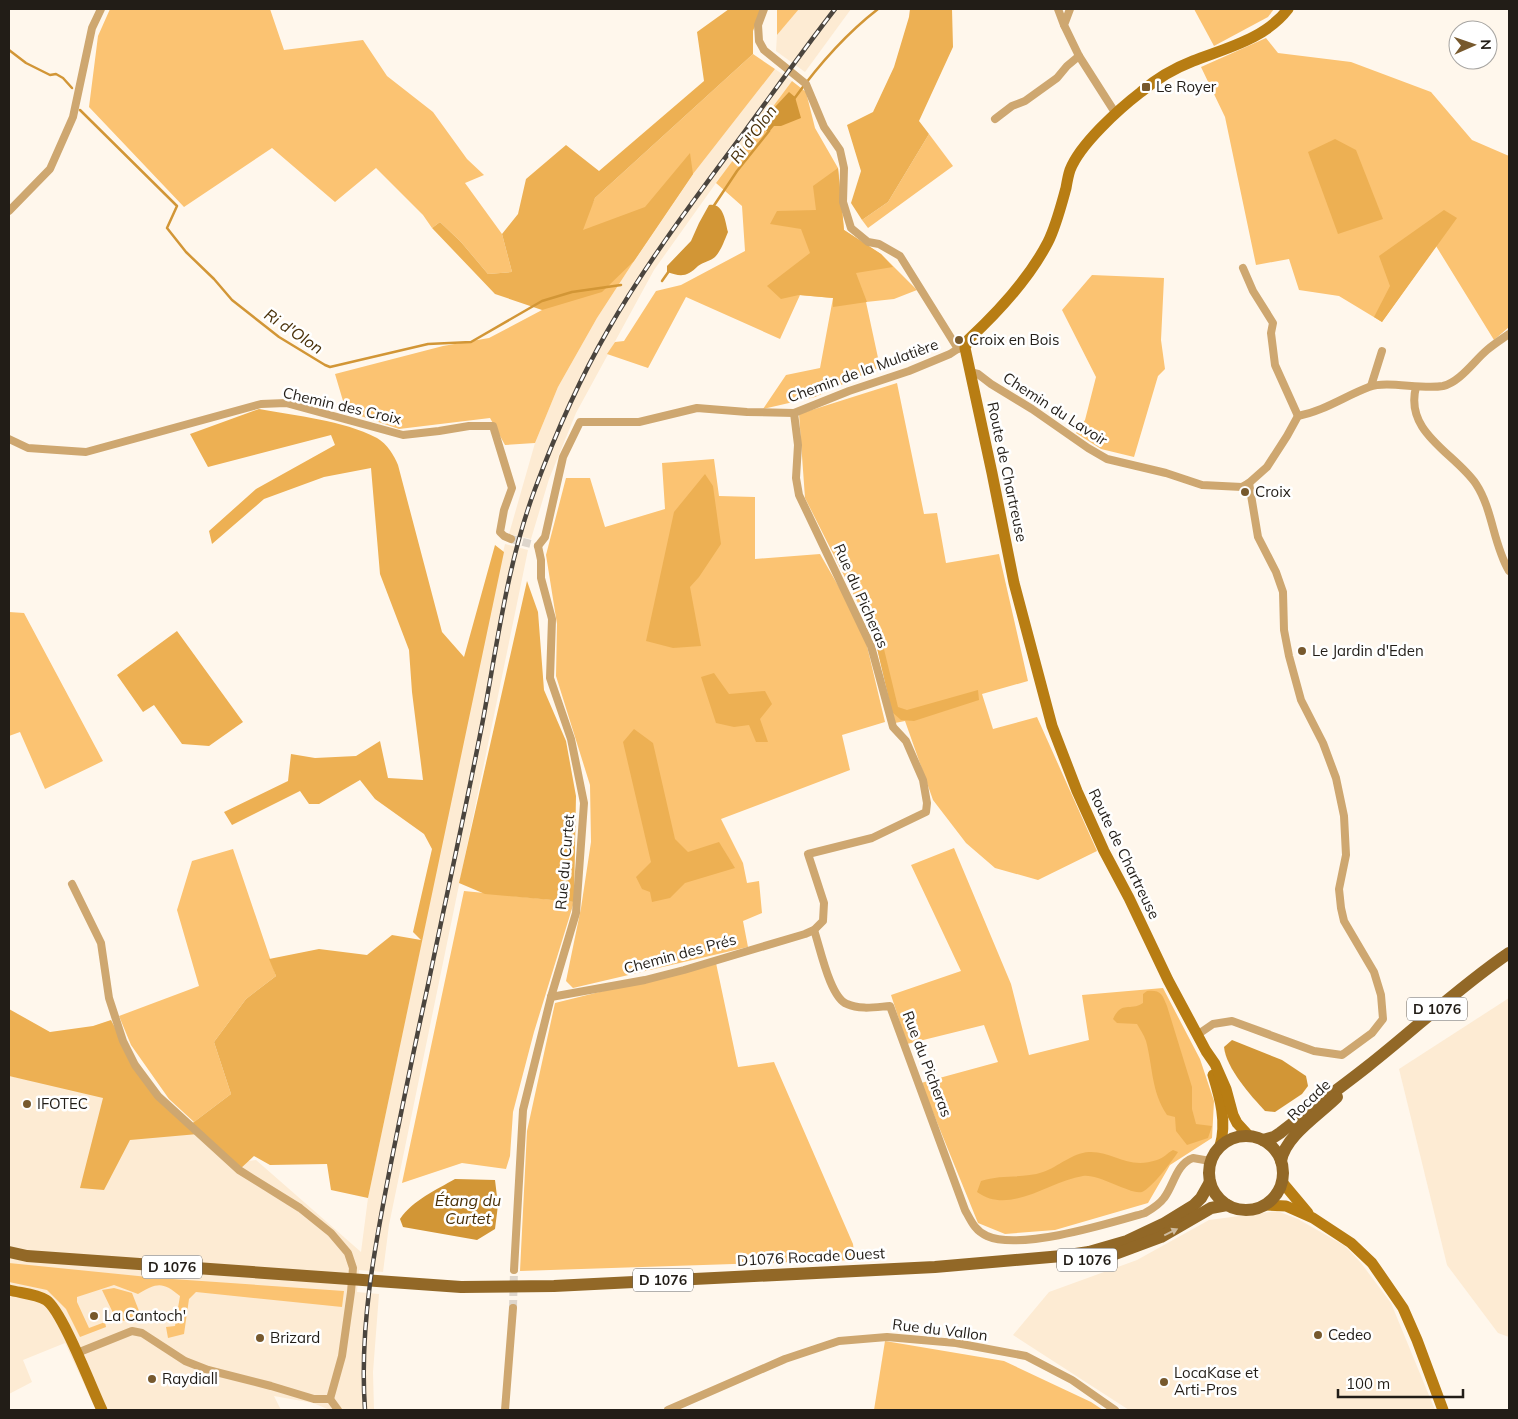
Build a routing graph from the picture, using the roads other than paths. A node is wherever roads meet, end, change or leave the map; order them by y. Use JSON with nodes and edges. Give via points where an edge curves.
{"nodes":[{"id":1,"x":101,"y":9,"type":"edge"},
{"id":2,"x":764,"y":9,"type":"edge"},
{"id":3,"x":1058,"y":9,"type":"edge"},
{"id":4,"x":1070,"y":9,"type":"edge"},
{"id":5,"x":1288,"y":9,"type":"edge"},
{"id":6,"x":1064,"y":25,"type":"junction"},
{"id":7,"x":1079,"y":56,"type":"junction"},
{"id":8,"x":1116,"y":114,"type":"junction"},
{"id":9,"x":995,"y":118,"type":"dead end"},
{"id":10,"x":9,"y":211,"type":"edge"},
{"id":11,"x":1243,"y":268,"type":"dead end"},
{"id":12,"x":1509,"y":334,"type":"edge"},
{"id":13,"x":961,"y":348,"type":"junction"},
{"id":14,"x":1382,"y":351,"type":"dead end"},
{"id":15,"x":970,"y":372,"type":"junction"},
{"id":16,"x":1371,"y":386,"type":"junction"},
{"id":17,"x":1416,"y":387,"type":"junction"},
{"id":18,"x":794,"y":414,"type":"junction"},
{"id":19,"x":1298,"y":416,"type":"junction"},
{"id":20,"x":9,"y":439,"type":"edge"},
{"id":21,"x":1249,"y":483,"type":"junction"},
{"id":22,"x":511,"y":539,"type":"dead end"},
{"id":23,"x":534,"y":545,"type":"joint"},
{"id":24,"x":1509,"y":571,"type":"edge"},
{"id":25,"x":72,"y":884,"type":"dead end"},
{"id":26,"x":814,"y":930,"type":"junction"},
{"id":27,"x":1509,"y":953,"type":"edge"},
{"id":28,"x":551,"y":997,"type":"junction"},
{"id":29,"x":1197,"y":1035,"type":"junction"},
{"id":30,"x":1206,"y":1051,"type":"junction"},
{"id":31,"x":1368,"y":1067,"type":"junction"},
{"id":32,"x":1248,"y":1135,"type":"junction"},
{"id":33,"x":1263,"y":1140,"type":"junction"},
{"id":34,"x":1220,"y":1146,"type":"junction"},
{"id":35,"x":1210,"y":1161,"type":"junction"},
{"id":36,"x":1281,"y":1161,"type":"junction"},
{"id":37,"x":1210,"y":1182,"type":"junction"},
{"id":38,"x":1282,"y":1182,"type":"junction"},
{"id":39,"x":1226,"y":1205,"type":"junction"},
{"id":40,"x":1265,"y":1205,"type":"junction"},
{"id":41,"x":1313,"y":1218,"type":"junction"},
{"id":42,"x":9,"y":1252,"type":"edge"},
{"id":43,"x":935,"y":1267,"type":"junction"},
{"id":44,"x":514,"y":1270,"type":"tunnel mouth"},
{"id":45,"x":9,"y":1290,"type":"edge"},
{"id":46,"x":513,"y":1308,"type":"tunnel mouth"},
{"id":47,"x":77,"y":1353,"type":"junction"},
{"id":48,"x":330,"y":1399,"type":"junction"},
{"id":49,"x":102,"y":1410,"type":"edge"},
{"id":50,"x":338,"y":1410,"type":"edge"},
{"id":51,"x":505,"y":1410,"type":"edge"},
{"id":52,"x":668,"y":1410,"type":"edge"},
{"id":53,"x":1115,"y":1410,"type":"edge"},
{"id":54,"x":1443,"y":1410,"type":"edge"}],
"edges":[{"from":1,"to":10,"type":"street","via":[[92,28],[73,117],[50,169]]},
{"from":2,"to":13,"type":"street","via":[[758,26],[759,41],[764,50],[806,84],[824,127],[840,150],[844,168],[842,202],[851,228],[868,242],[879,244],[900,256]]},
{"from":3,"to":6,"type":"street"},
{"from":4,"to":6,"type":"street"},
{"from":5,"to":8,"type":"main road","via":[[1262,32],[1192,61],[1156,81]]},
{"from":6,"to":7,"type":"street"},
{"from":7,"to":8,"type":"street"},
{"from":7,"to":9,"type":"street","via":[[1025,101]]},
{"from":8,"to":13,"type":"main road","via":[[1088,144],[1070,170],[1048,242],[1037,261],[1022,282]]},
{"from":11,"to":19,"type":"street","via":[[1253,292],[1273,323],[1275,365]]},
{"from":12,"to":17,"type":"street","via":[[1460,376],[1444,385]]},
{"from":13,"to":15,"type":"main road","name":"Route de Chartreuse"},
{"from":13,"to":18,"type":"street","name":"Chemin de la Mulatière"},
{"from":14,"to":16,"type":"street"},
{"from":15,"to":21,"type":"street","name":"Chemin du Lavoir","via":[[978,374],[1107,459],[1202,485],[1242,486]]},
{"from":15,"to":29,"type":"main road","name":"Route de Chartreuse","via":[[1014,583],[1052,726],[1097,835]]},
{"from":16,"to":17,"type":"street"},
{"from":16,"to":19,"type":"street","via":[[1312,413]]},
{"from":17,"to":24,"type":"street","via":[[1416,412],[1422,429],[1475,484],[1483,498],[1502,560]]},
{"from":18,"to":23,"type":"street","name":"Chemin de la Mulatière","via":[[697,408],[639,422],[580,422],[563,457],[545,537]]},
{"from":18,"to":26,"type":"street","name":"Rue du Picheras","via":[[799,495],[871,646],[893,727],[906,741],[923,780],[927,803],[926,812],[872,838],[808,854],[824,903],[823,921]]},
{"from":19,"to":21,"type":"street","via":[[1267,467]]},
{"from":20,"to":22,"type":"street","name":"Chemin des Croix","via":[[28,448],[86,452],[261,404],[286,404],[403,435],[493,426],[512,488],[500,532]]},
{"from":21,"to":29,"type":"street","via":[[1258,537],[1283,592],[1284,630],[1301,700],[1336,778],[1344,816],[1346,861],[1339,889],[1344,921],[1374,972],[1383,1018],[1372,1033],[1342,1055],[1314,1051],[1232,1021],[1213,1024]]},
{"from":23,"to":28,"type":"street","name":"Rue du Curtet","via":[[541,560],[541,578],[552,620],[550,678],[571,738],[584,803],[576,912]]},
{"from":25,"to":48,"type":"street","via":[[101,943],[109,998],[123,1041],[158,1096],[239,1170],[300,1208],[331,1233],[348,1253],[353,1268],[351,1292],[342,1356]]},
{"from":26,"to":28,"type":"street","name":"Chemin des Prés","via":[[684,970]]},
{"from":26,"to":35,"type":"street","name":"Rue du Picheras","via":[[833,991],[845,1004],[866,1008],[890,1006],[965,1210],[979,1232],[1005,1240],[1054,1236],[1145,1213],[1164,1197],[1187,1160]]},
{"from":27,"to":31,"type":"main road","name":"Rocade","number":"D 1076"},
{"from":28,"to":44,"type":"street","name":"Rue du Curtet","via":[[523,1110]]},
{"from":29,"to":30,"type":"main road","name":"Route de Chartreuse"},
{"from":30,"to":32,"type":"main road","name":"Route de Chartreuse","via":[[1221,1077],[1237,1123]]},
{"from":30,"to":34,"type":"main road","name":"Route de Chartreuse","via":[[1222,1111],[1224,1132]]},
{"from":31,"to":33,"type":"main road","name":"Rocade","number":"D 1076","via":[[1280,1133]]},
{"from":31,"to":36,"type":"main road","name":"Rocade","number":"D 1076","via":[[1289,1141]]},
{"from":32,"to":33,"type":"main road"},
{"from":32,"to":34,"type":"main road","via":[[1233,1138]]},
{"from":33,"to":36,"type":"main road"},
{"from":34,"to":35,"type":"main road"},
{"from":35,"to":37,"type":"main road"},
{"from":36,"to":38,"type":"main road"},
{"from":37,"to":39,"type":"main road","via":[[1213,1191]]},
{"from":37,"to":43,"type":"main road","name":"D1076 Rocade Ouest","number":"D 1076","via":[[1194,1205],[1144,1234],[1108,1247],[1062,1256]]},
{"from":38,"to":40,"type":"main road","via":[[1276,1195]]},
{"from":38,"to":41,"type":"main road"},
{"from":39,"to":40,"type":"main road","via":[[1239,1210]]},
{"from":43,"to":39,"type":"main road","number":"D 1076","one_way":true,"via":[[1064,1264],[1093,1259],[1142,1245],[1174,1231],[1212,1208]]},
{"from":40,"to":41,"type":"main road","via":[[1286,1206]]},
{"from":41,"to":54,"type":"main road","via":[[1351,1244],[1372,1263],[1387,1284],[1403,1308]]},
{"from":42,"to":43,"type":"main road","name":"D1076 Rocade Ouest","number":"D 1076","via":[[26,1256],[335,1279],[518,1288]]},
{"from":45,"to":47,"type":"main road","via":[[40,1298],[53,1306]]},
{"from":46,"to":51,"type":"street"},
{"from":47,"to":48,"type":"street","via":[[132,1332],[140,1333],[185,1361],[208,1370],[314,1399]]},
{"from":47,"to":49,"type":"main road"},
{"from":48,"to":50,"type":"street"},
{"from":52,"to":53,"type":"street","name":"Rue du Vallon","via":[[785,1359],[839,1342],[887,1337],[956,1343],[1026,1356],[1072,1380]]}]}
